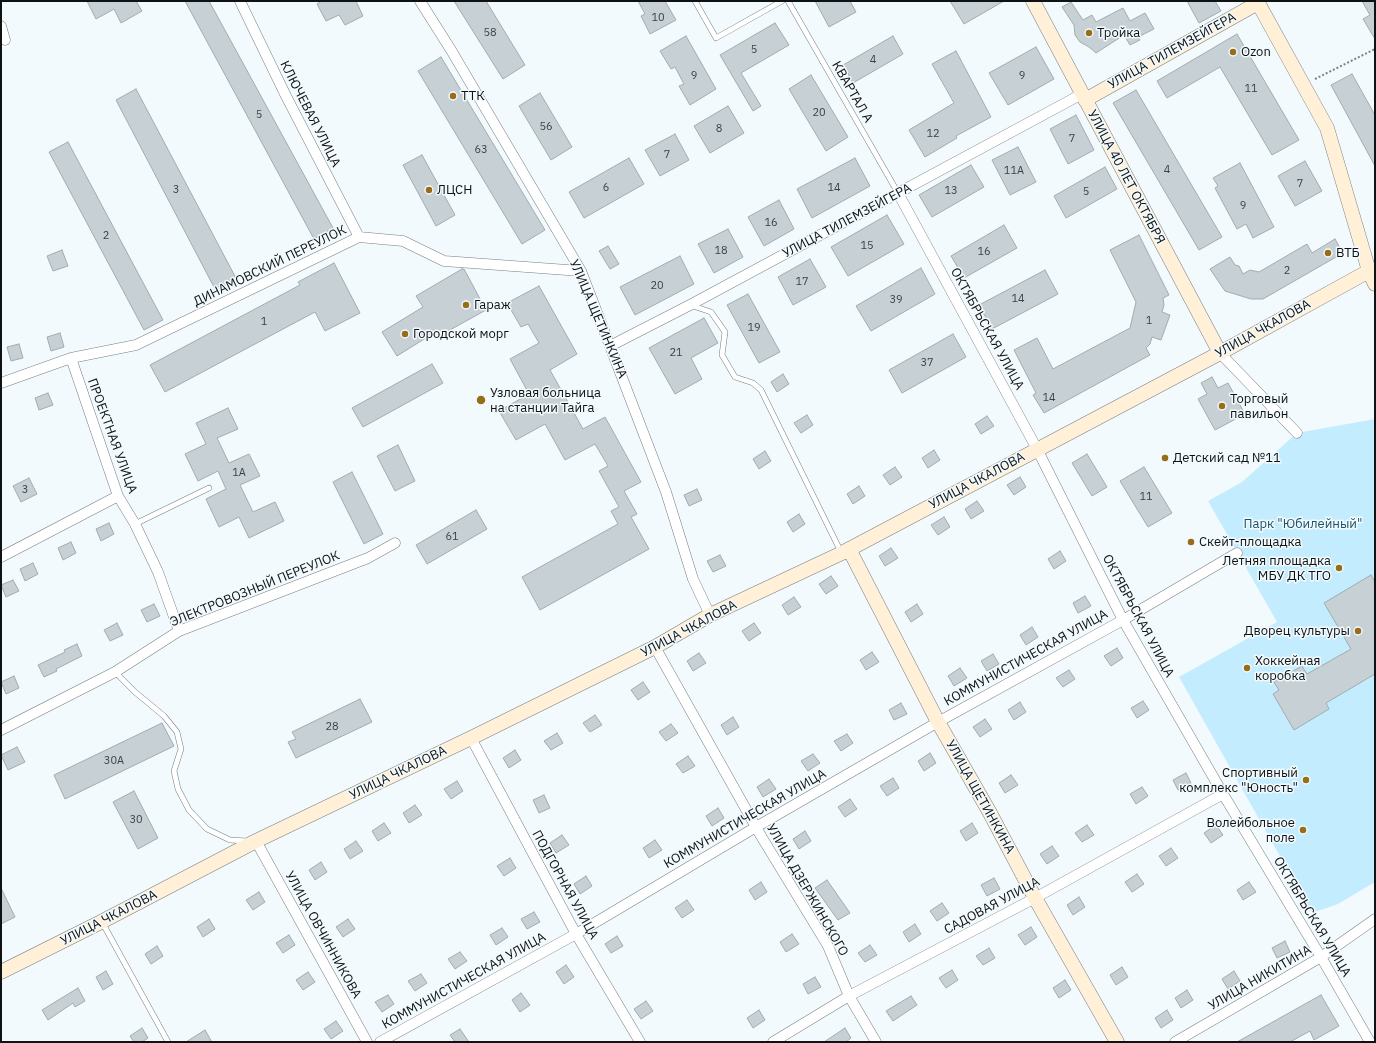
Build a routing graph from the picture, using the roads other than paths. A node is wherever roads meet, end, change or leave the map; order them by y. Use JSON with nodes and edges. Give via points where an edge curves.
{"nodes":[{"id":1,"x":240,"y":1,"type":"edge"},
{"id":2,"x":420,"y":1,"type":"edge"},
{"id":3,"x":695,"y":1,"type":"edge"},
{"id":4,"x":782,"y":1,"type":"edge"},
{"id":5,"x":788,"y":1,"type":"edge"},
{"id":6,"x":1033,"y":1,"type":"edge"},
{"id":7,"x":1257,"y":2,"type":"edge"},
{"id":8,"x":1,"y":26,"type":"edge"},
{"id":9,"x":5,"y":40,"type":"dead end"},
{"id":10,"x":1084,"y":97,"type":"junction"},
{"id":11,"x":898,"y":193,"type":"junction"},
{"id":12,"x":359,"y":237,"type":"junction"},
{"id":13,"x":581,"y":271,"type":"junction"},
{"id":14,"x":1369,"y":271,"type":"junction"},
{"id":15,"x":1375,"y":284,"type":"edge"},
{"id":16,"x":690,"y":305,"type":"junction"},
{"id":17,"x":610,"y":346,"type":"junction"},
{"id":18,"x":1220,"y":353,"type":"junction"},
{"id":19,"x":71,"y":358,"type":"junction"},
{"id":20,"x":1,"y":382,"type":"edge"},
{"id":21,"x":1298,"y":433,"type":"dead end"},
{"id":22,"x":1037,"y":449,"type":"junction"},
{"id":23,"x":209,"y":488,"type":"dead end"},
{"id":24,"x":118,"y":496,"type":"junction"},
{"id":25,"x":135,"y":524,"type":"junction"},
{"id":26,"x":395,"y":543,"type":"dead end"},
{"id":27,"x":845,"y":551,"type":"junction"},
{"id":28,"x":1237,"y":553,"type":"dead end"},
{"id":29,"x":1,"y":557,"type":"edge"},
{"id":30,"x":710,"y":615,"type":"junction"},
{"id":31,"x":1123,"y":620,"type":"junction"},
{"id":32,"x":179,"y":631,"type":"junction"},
{"id":33,"x":655,"y":647,"type":"junction"},
{"id":34,"x":115,"y":672,"type":"junction"},
{"id":35,"x":938,"y":722,"type":"junction"},
{"id":36,"x":1,"y":730,"type":"edge"},
{"id":37,"x":471,"y":738,"type":"junction"},
{"id":38,"x":1223,"y":794,"type":"junction"},
{"id":39,"x":756,"y":827,"type":"junction"},
{"id":40,"x":256,"y":841,"type":"junction"},
{"id":41,"x":1035,"y":898,"type":"junction"},
{"id":42,"x":1375,"y":919,"type":"edge"},
{"id":43,"x":102,"y":922,"type":"junction"},
{"id":44,"x":576,"y":934,"type":"junction"},
{"id":45,"x":1321,"y":957,"type":"junction"},
{"id":46,"x":1,"y":972,"type":"edge"},
{"id":47,"x":849,"y":996,"type":"junction"},
{"id":48,"x":168,"y":1042,"type":"edge"},
{"id":49,"x":367,"y":1042,"type":"edge"},
{"id":50,"x":380,"y":1042,"type":"edge"},
{"id":51,"x":640,"y":1042,"type":"edge"},
{"id":52,"x":773,"y":1042,"type":"edge"},
{"id":53,"x":876,"y":1042,"type":"edge"},
{"id":54,"x":1117,"y":1042,"type":"edge"},
{"id":55,"x":1176,"y":1042,"type":"edge"},
{"id":56,"x":1370,"y":1042,"type":"edge"}],
"edges":[{"from":1,"to":12,"type":"street","name":"КЛЮЧЕВАЯ УЛИЦА"},
{"from":2,"to":13,"type":"street","name":"УЛИЦА ЩЕТИНКИНА"},
{"from":3,"to":4,"type":"lane","via":[[716,38]]},
{"from":5,"to":11,"type":"lane","name":"КВАРТАЛ А"},
{"from":6,"to":10,"type":"street","name":"УЛИЦА 40 ЛЕТ ОКТЯБРЯ"},
{"from":7,"to":10,"type":"street","name":"УЛИЦА ТИЛЕМЗЕЙГЕРА"},
{"from":7,"to":14,"type":"street","via":[[1327,128]]},
{"from":8,"to":9,"type":"street"},
{"from":10,"to":11,"type":"street","name":"УЛИЦА ТИЛЕМЗЕЙГЕРА"},
{"from":10,"to":18,"type":"street","name":"УЛИЦА 40 ЛЕТ ОКТЯБРЯ"},
{"from":11,"to":16,"type":"street","name":"УЛИЦА ТИЛЕМЗЕЙГЕРА"},
{"from":11,"to":22,"type":"street","name":"ОКТЯБРЬСКАЯ УЛИЦА"},
{"from":12,"to":13,"type":"street","name":"ДИНАМОВСКИЙ ПЕРЕУЛОК","via":[[403,241],[444,261]]},
{"from":12,"to":19,"type":"street","name":"ДИНАМОВСКИЙ ПЕРЕУЛОК","via":[[136,345]]},
{"from":13,"to":17,"type":"street","name":"УЛИЦА ЩЕТИНКИНА"},
{"from":14,"to":15,"type":"street"},
{"from":14,"to":18,"type":"street","name":"УЛИЦА ЧКАЛОВА"},
{"from":16,"to":17,"type":"street","name":"УЛИЦА ТИЛЕМЗЕЙГЕРА"},
{"from":16,"to":27,"type":"lane","via":[[711,312],[725,332],[722,355],[735,377],[753,383],[761,390]]},
{"from":17,"to":30,"type":"street","name":"УЛИЦА ЩЕТИНКИНА","via":[[666,492],[693,579]]},
{"from":18,"to":21,"type":"street"},
{"from":18,"to":22,"type":"street","name":"УЛИЦА ЧКАЛОВА"},
{"from":19,"to":20,"type":"street","name":"ДИНАМОВСКИЙ ПЕРЕУЛОК"},
{"from":19,"to":24,"type":"street","name":"ПРОЕКТНАЯ УЛИЦА"},
{"from":22,"to":27,"type":"street","name":"УЛИЦА ЧКАЛОВА"},
{"from":22,"to":31,"type":"street","name":"ОКТЯБРЬСКАЯ УЛИЦА"},
{"from":23,"to":25,"type":"lane"},
{"from":24,"to":25,"type":"street","name":"ПРОЕКТНАЯ УЛИЦА"},
{"from":24,"to":29,"type":"street"},
{"from":25,"to":32,"type":"street","name":"ПРОЕКТНАЯ УЛИЦА","via":[[158,572]]},
{"from":26,"to":32,"type":"street","name":"ЭЛЕКТРОВОЗНЫЙ ПЕРЕУЛОК","via":[[368,558]]},
{"from":27,"to":30,"type":"street","name":"УЛИЦА ЧКАЛОВА"},
{"from":27,"to":35,"type":"street","name":"УЛИЦА ЩЕТИНКИНА"},
{"from":28,"to":31,"type":"street","name":"КОММУНИСТИЧЕСКАЯ УЛИЦА"},
{"from":30,"to":33,"type":"street","name":"УЛИЦА ЧКАЛОВА"},
{"from":31,"to":35,"type":"street","name":"КОММУНИСТИЧЕСКАЯ УЛИЦА"},
{"from":31,"to":38,"type":"street","name":"ОКТЯБРЬСКАЯ УЛИЦА"},
{"from":32,"to":34,"type":"street","name":"ЭЛЕКТРОВОЗНЫЙ ПЕРЕУЛОК"},
{"from":33,"to":37,"type":"street","name":"УЛИЦА ЧКАЛОВА"},
{"from":33,"to":39,"type":"street","name":"УЛИЦА ДЗЕРЖИНСКОГО"},
{"from":34,"to":36,"type":"street","name":"ЭЛЕКТРОВОЗНЫЙ ПЕРЕУЛОК"},
{"from":34,"to":40,"type":"lane","via":[[164,716],[177,732],[181,749],[174,771],[178,789],[189,810],[207,829],[230,840]]},
{"from":35,"to":39,"type":"street","name":"КОММУНИСТИЧЕСКАЯ УЛИЦА"},
{"from":35,"to":41,"type":"street","name":"УЛИЦА ЩЕТИНКИНА"},
{"from":37,"to":40,"type":"street","name":"УЛИЦА ЧКАЛОВА"},
{"from":37,"to":44,"type":"street","name":"ПОДГОРНАЯ УЛИЦА"},
{"from":38,"to":41,"type":"street","name":"САДОВАЯ УЛИЦА"},
{"from":38,"to":45,"type":"street","name":"ОКТЯБРЬСКАЯ УЛИЦА"},
{"from":39,"to":44,"type":"street","name":"КОММУНИСТИЧЕСКАЯ УЛИЦА"},
{"from":39,"to":47,"type":"street","name":"УЛИЦА ДЗЕРЖИНСКОГО","via":[[828,946]]},
{"from":40,"to":43,"type":"street","name":"УЛИЦА ЧКАЛОВА"},
{"from":40,"to":49,"type":"street","name":"УЛИЦА ОВЧИННИКОВА"},
{"from":41,"to":47,"type":"street","name":"САДОВАЯ УЛИЦА"},
{"from":41,"to":54,"type":"street","name":"УЛИЦА ЩЕТИНКИНА"},
{"from":42,"to":45,"type":"street","name":"УЛИЦА НИКИТИНА"},
{"from":43,"to":46,"type":"street","name":"УЛИЦА ЧКАЛОВА"},
{"from":43,"to":48,"type":"lane"},
{"from":44,"to":50,"type":"street","name":"КОММУНИСТИЧЕСКАЯ УЛИЦА"},
{"from":44,"to":51,"type":"street","name":"ПОДГОРНАЯ УЛИЦА"},
{"from":45,"to":55,"type":"street","name":"УЛИЦА НИКИТИНА"},
{"from":45,"to":56,"type":"street","name":"ОКТЯБРЬСКАЯ УЛИЦА"},
{"from":47,"to":52,"type":"street","name":"САДОВАЯ УЛИЦА"},
{"from":47,"to":53,"type":"street","name":"УЛИЦА ДЗЕРЖИНСКОГО"}]}
